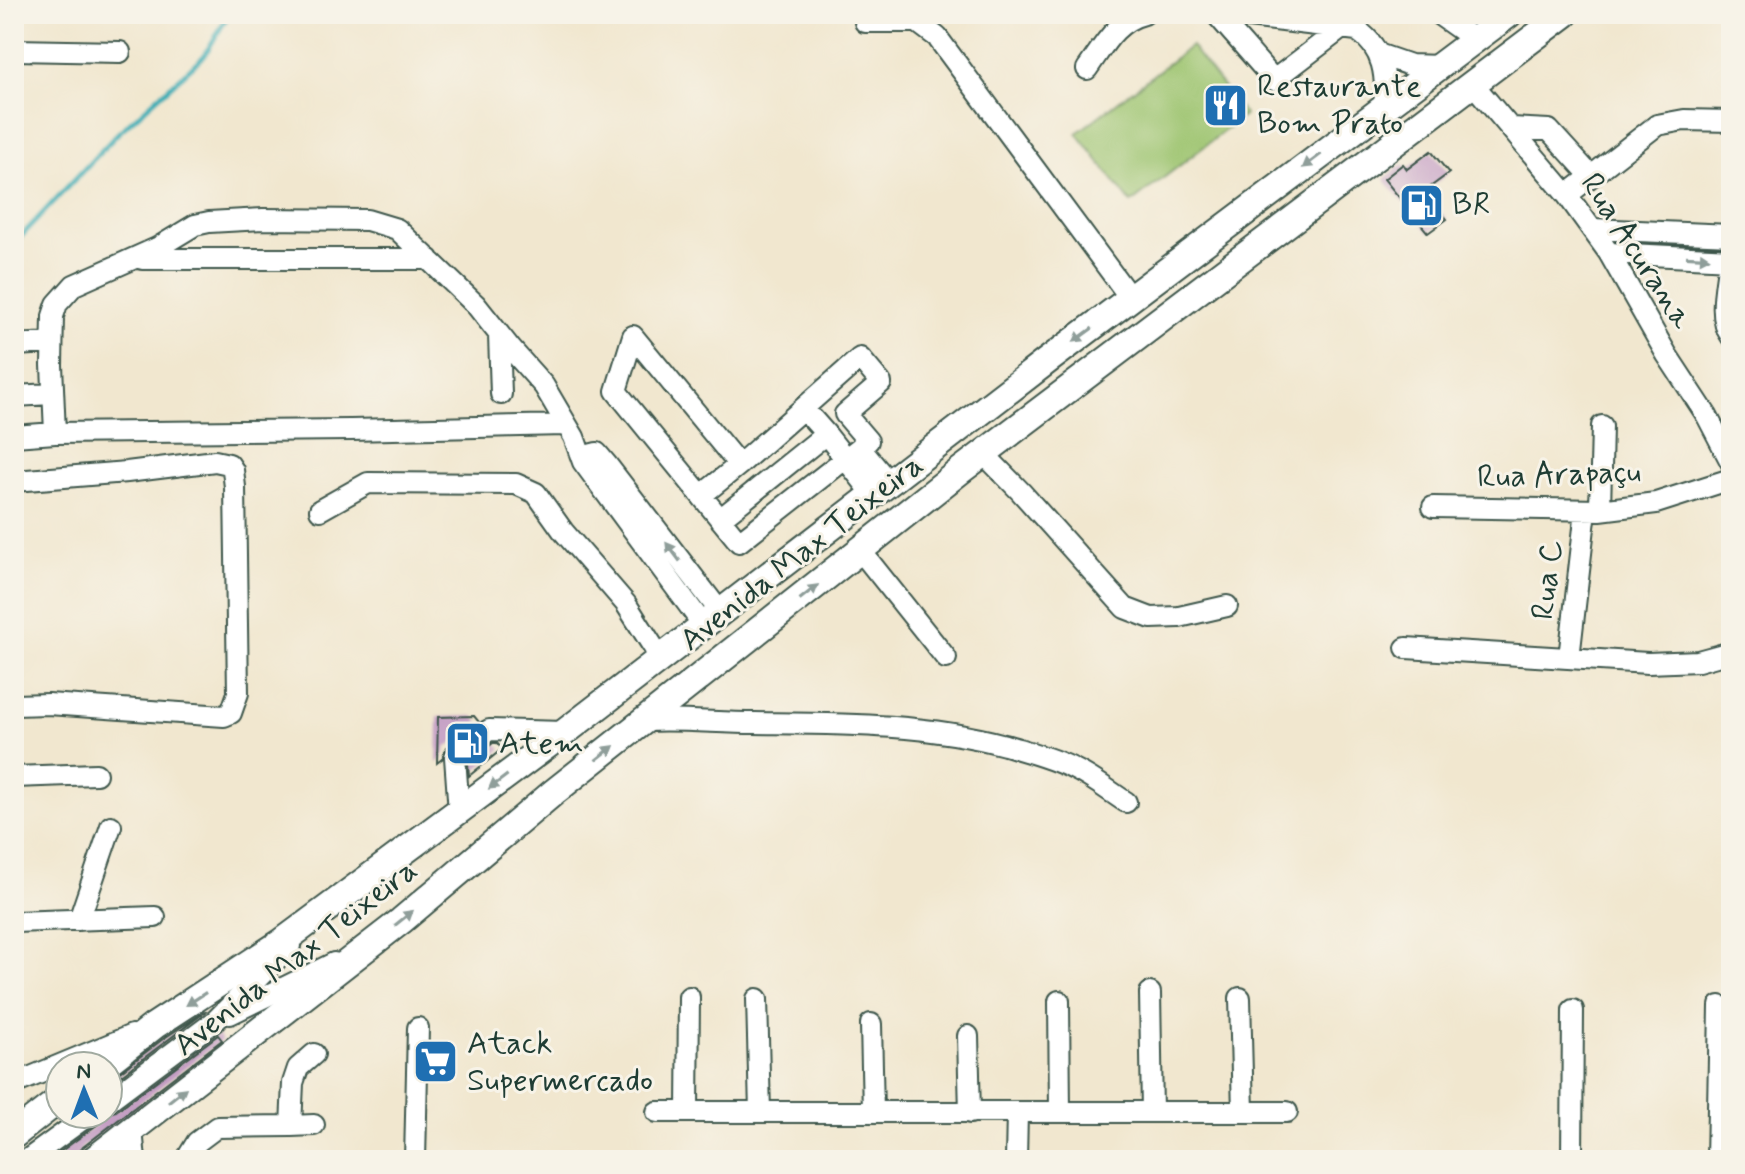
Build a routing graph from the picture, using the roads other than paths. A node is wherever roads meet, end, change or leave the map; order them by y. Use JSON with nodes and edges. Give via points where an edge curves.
{"nodes":[{"id":1,"x":1144,"y":14,"type":"edge"},
{"id":2,"x":1216,"y":14,"type":"edge"},
{"id":3,"x":1223,"y":14,"type":"edge"},
{"id":4,"x":1438,"y":14,"type":"edge"},
{"id":5,"x":1509,"y":14,"type":"edge"},
{"id":6,"x":1565,"y":14,"type":"edge"},
{"id":7,"x":865,"y":22,"type":"dead end"},
{"id":8,"x":1342,"y":28,"type":"junction"},
{"id":9,"x":1475,"y":40,"type":"junction"},
{"id":10,"x":14,"y":50,"type":"edge"},
{"id":11,"x":120,"y":52,"type":"dead end"},
{"id":12,"x":1381,"y":55,"type":"junction"},
{"id":13,"x":1441,"y":66,"type":"junction"},
{"id":14,"x":1087,"y":69,"type":"dead end"},
{"id":15,"x":1473,"y":84,"type":"junction"},
{"id":16,"x":1384,"y":107,"type":"junction"},
{"id":17,"x":1731,"y":121,"type":"edge"},
{"id":18,"x":1512,"y":128,"type":"junction"},
{"id":19,"x":1590,"y":175,"type":"junction"},
{"id":20,"x":1567,"y":195,"type":"junction"},
{"id":21,"x":1592,"y":229,"type":"junction"},
{"id":22,"x":1731,"y":235,"type":"edge"},
{"id":23,"x":1609,"y":253,"type":"junction"},
{"id":24,"x":134,"y":259,"type":"junction"},
{"id":25,"x":429,"y":259,"type":"junction"},
{"id":26,"x":1730,"y":259,"type":"edge"},
{"id":27,"x":1131,"y":299,"type":"junction"},
{"id":28,"x":499,"y":335,"type":"junction"},
{"id":29,"x":1731,"y":336,"type":"edge"},
{"id":30,"x":52,"y":343,"type":"junction"},
{"id":31,"x":14,"y":345,"type":"edge"},
{"id":32,"x":825,"y":390,"type":"junction"},
{"id":33,"x":52,"y":394,"type":"junction"},
{"id":34,"x":501,"y":394,"type":"dead end"},
{"id":35,"x":14,"y":396,"type":"edge"},
{"id":36,"x":804,"y":409,"type":"junction"},
{"id":37,"x":845,"y":414,"type":"junction"},
{"id":38,"x":1602,"y":426,"type":"dead end"},
{"id":39,"x":569,"y":431,"type":"junction"},
{"id":40,"x":55,"y":433,"type":"junction"},
{"id":41,"x":826,"y":434,"type":"junction"},
{"id":42,"x":14,"y":436,"type":"edge"},
{"id":43,"x":983,"y":453,"type":"junction"},
{"id":44,"x":853,"y":454,"type":"junction"},
{"id":45,"x":1731,"y":462,"type":"edge"},
{"id":46,"x":739,"y":465,"type":"junction"},
{"id":47,"x":1731,"y":479,"type":"edge"},
{"id":48,"x":14,"y":481,"type":"edge"},
{"id":49,"x":881,"y":489,"type":"junction"},
{"id":50,"x":702,"y":495,"type":"junction"},
{"id":51,"x":1433,"y":507,"type":"dead end"},
{"id":52,"x":320,"y":510,"type":"dead end"},
{"id":53,"x":1593,"y":510,"type":"junction"},
{"id":54,"x":720,"y":519,"type":"junction"},
{"id":55,"x":860,"y":550,"type":"junction"},
{"id":56,"x":1227,"y":606,"type":"dead end"},
{"id":57,"x":712,"y":620,"type":"junction"},
{"id":58,"x":1406,"y":648,"type":"dead end"},
{"id":59,"x":1731,"y":652,"type":"edge"},
{"id":60,"x":946,"y":658,"type":"dead end"},
{"id":61,"x":1569,"y":658,"type":"junction"},
{"id":62,"x":661,"y":659,"type":"junction"},
{"id":63,"x":14,"y":705,"type":"edge"},
{"id":64,"x":645,"y":721,"type":"junction"},
{"id":65,"x":565,"y":732,"type":"junction"},
{"id":66,"x":96,"y":774,"type":"dead end"},
{"id":67,"x":14,"y":777,"type":"edge"},
{"id":68,"x":1126,"y":802,"type":"dead end"},
{"id":69,"x":459,"y":812,"type":"junction"},
{"id":70,"x":111,"y":826,"type":"dead end"},
{"id":71,"x":327,"y":909,"type":"junction"},
{"id":72,"x":155,"y":917,"type":"dead end"},
{"id":73,"x":79,"y":920,"type":"junction"},
{"id":74,"x":14,"y":922,"type":"edge"},
{"id":75,"x":370,"y":946,"type":"junction"},
{"id":76,"x":1150,"y":993,"type":"dead end"},
{"id":77,"x":689,"y":997,"type":"dead end"},
{"id":78,"x":1240,"y":998,"type":"dead end"},
{"id":79,"x":757,"y":999,"type":"dead end"},
{"id":80,"x":1059,"y":1001,"type":"dead end"},
{"id":81,"x":1720,"y":1006,"type":"dead end"},
{"id":82,"x":1573,"y":1010,"type":"dead end"},
{"id":83,"x":215,"y":1021,"type":"junction"},
{"id":84,"x":871,"y":1024,"type":"dead end"},
{"id":85,"x":154,"y":1026,"type":"junction"},
{"id":86,"x":418,"y":1028,"type":"dead end"},
{"id":87,"x":968,"y":1036,"type":"dead end"},
{"id":88,"x":123,"y":1050,"type":"edge"},
{"id":89,"x":314,"y":1054,"type":"dead end"},
{"id":90,"x":14,"y":1084,"type":"edge"},
{"id":91,"x":124,"y":1089,"type":"edge"},
{"id":92,"x":44,"y":1112,"type":"edge"},
{"id":93,"x":657,"y":1112,"type":"dead end"},
{"id":94,"x":688,"y":1112,"type":"junction"},
{"id":95,"x":760,"y":1112,"type":"junction"},
{"id":96,"x":873,"y":1112,"type":"junction"},
{"id":97,"x":1017,"y":1112,"type":"junction"},
{"id":98,"x":1060,"y":1112,"type":"junction"},
{"id":99,"x":1152,"y":1112,"type":"junction"},
{"id":100,"x":1243,"y":1112,"type":"junction"},
{"id":101,"x":1287,"y":1112,"type":"dead end"},
{"id":102,"x":970,"y":1113,"type":"junction"},
{"id":103,"x":314,"y":1125,"type":"dead end"},
{"id":104,"x":291,"y":1126,"type":"junction"},
{"id":105,"x":132,"y":1129,"type":"junction"},
{"id":106,"x":68,"y":1130,"type":"edge"},
{"id":107,"x":14,"y":1135,"type":"edge"},
{"id":108,"x":51,"y":1143,"type":"junction"},
{"id":109,"x":27,"y":1160,"type":"edge"},
{"id":110,"x":34,"y":1160,"type":"edge"},
{"id":111,"x":93,"y":1160,"type":"edge"},
{"id":112,"x":135,"y":1160,"type":"edge"},
{"id":113,"x":191,"y":1160,"type":"edge"},
{"id":114,"x":415,"y":1160,"type":"edge"},
{"id":115,"x":1016,"y":1160,"type":"edge"},
{"id":116,"x":1572,"y":1160,"type":"edge"},
{"id":117,"x":1717,"y":1160,"type":"edge"}],
"edges":[{"from":1,"to":14,"type":"street","via":[[1114,30]]},
{"from":2,"to":8,"type":"street","via":[[1274,80]]},
{"from":3,"to":8,"type":"street"},
{"from":4,"to":9,"type":"street"},
{"from":5,"to":9,"type":"main road","name":"Avenida Max Teixeira"},
{"from":6,"to":15,"type":"main road","name":"Avenida Max Teixeira"},
{"from":7,"to":27,"type":"street","via":[[917,22],[937,37]]},
{"from":8,"to":12,"type":"street","via":[[1366,36]]},
{"from":9,"to":13,"type":"main road","name":"Avenida Max Teixeira"},
{"from":10,"to":11,"type":"street"},
{"from":12,"to":13,"type":"street","via":[[1410,65]]},
{"from":12,"to":16,"type":"street"},
{"from":13,"to":16,"type":"main road","name":"Avenida Max Teixeira"},
{"from":15,"to":18,"type":"street","name":"Rua Acurana"},
{"from":15,"to":43,"type":"main road","name":"Avenida Max Teixeira"},
{"from":16,"to":27,"type":"main road","name":"Avenida Max Teixeira","one_way":true},
{"from":17,"to":19,"type":"street","via":[[1662,123]]},
{"from":18,"to":19,"type":"street","via":[[1549,130]]},
{"from":18,"to":20,"type":"street","name":"Rua Acurana"},
{"from":19,"to":20,"type":"street"},
{"from":20,"to":21,"type":"street","name":"Rua Acurana"},
{"from":21,"to":22,"type":"street"},
{"from":21,"to":23,"type":"street","name":"Rua Acurana"},
{"from":23,"to":26,"type":"street","one_way":true},
{"from":23,"to":45,"type":"street","name":"Rua Acurana"},
{"from":24,"to":25,"type":"street"},
{"from":24,"to":25,"type":"street","via":[[195,225],[293,218],[385,224]]},
{"from":24,"to":30,"type":"street","via":[[64,294],[53,316]]},
{"from":25,"to":28,"type":"street"},
{"from":26,"to":29,"type":"street","via":[[1724,317]]},
{"from":27,"to":49,"type":"main road","name":"Avenida Max Teixeira","one_way":true},
{"from":28,"to":34,"type":"street"},
{"from":28,"to":39,"type":"street","via":[[544,386]]},
{"from":30,"to":31,"type":"street"},
{"from":30,"to":33,"type":"street"},
{"from":32,"to":36,"type":"street"},
{"from":32,"to":37,"type":"street"},
{"from":32,"to":37,"type":"street","via":[[860,358],[881,383]]},
{"from":33,"to":35,"type":"street"},
{"from":33,"to":40,"type":"street"},
{"from":36,"to":41,"type":"street"},
{"from":36,"to":46,"type":"street"},
{"from":37,"to":44,"type":"street","via":[[868,441]]},
{"from":38,"to":53,"type":"street","name":"Rua C"},
{"from":39,"to":40,"type":"street"},
{"from":39,"to":57,"type":"street"},
{"from":40,"to":42,"type":"street"},
{"from":41,"to":44,"type":"street"},
{"from":41,"to":54,"type":"street"},
{"from":43,"to":55,"type":"main road","name":"Avenida Max Teixeira"},
{"from":43,"to":56,"type":"street","via":[[1125,608],[1151,618]]},
{"from":44,"to":49,"type":"street"},
{"from":44,"to":54,"type":"street","via":[[739,542]]},
{"from":46,"to":50,"type":"street"},
{"from":46,"to":50,"type":"street","via":[[633,336],[616,391]]},
{"from":47,"to":53,"type":"street","name":"Rua Arapaçu","via":[[1656,503]]},
{"from":48,"to":63,"type":"street","via":[[224,461],[233,470],[238,653],[238,693],[231,713],[224,716]]},
{"from":49,"to":57,"type":"main road","name":"Avenida Max Teixeira"},
{"from":50,"to":54,"type":"street"},
{"from":51,"to":53,"type":"street","name":"Rua Arapaçu"},
{"from":52,"to":62,"type":"street","via":[[368,483],[516,484],[536,493],[626,604]]},
{"from":53,"to":61,"type":"street","name":"Rua C"},
{"from":55,"to":60,"type":"street"},
{"from":64,"to":55,"type":"main road","name":"Avenida Max Teixeira","one_way":true},
{"from":57,"to":62,"type":"main road","name":"Avenida Max Teixeira"},
{"from":58,"to":61,"type":"street"},
{"from":59,"to":61,"type":"street","via":[[1677,663]]},
{"from":62,"to":65,"type":"main road","name":"Avenida Max Teixeira"},
{"from":64,"to":68,"type":"street","via":[[875,725],[959,734],[1074,768]]},
{"from":75,"to":64,"type":"main road","name":"Avenida Max Teixeira","one_way":true},
{"from":65,"to":69,"type":"main road","name":"Avenida Max Teixeira","one_way":true},
{"from":65,"to":69,"type":"street","via":[[489,730],[455,757]]},
{"from":66,"to":67,"type":"street"},
{"from":69,"to":71,"type":"main road","name":"Avenida Max Teixeira"},
{"from":70,"to":73,"type":"street"},
{"from":71,"to":83,"type":"street"},
{"from":71,"to":85,"type":"main road","name":"Avenida Max Teixeira","one_way":true},
{"from":72,"to":73,"type":"street"},
{"from":73,"to":74,"type":"street"},
{"from":75,"to":83,"type":"street"},
{"from":105,"to":75,"type":"main road","name":"Avenida Max Teixeira","one_way":true},
{"from":76,"to":99,"type":"street"},
{"from":77,"to":94,"type":"street"},
{"from":78,"to":100,"type":"street"},
{"from":79,"to":95,"type":"street"},
{"from":80,"to":98,"type":"street"},
{"from":81,"to":117,"type":"street"},
{"from":82,"to":116,"type":"street"},
{"from":83,"to":91,"type":"street"},
{"from":84,"to":96,"type":"street"},
{"from":85,"to":88,"type":"main road","name":"Avenida Max Teixeira"},
{"from":85,"to":90,"type":"street"},
{"from":86,"to":114,"type":"street"},
{"from":87,"to":102,"type":"street"},
{"from":89,"to":104,"type":"street","via":[[298,1068],[293,1083]]},
{"from":92,"to":107,"type":"main road"},
{"from":93,"to":94,"type":"street"},
{"from":94,"to":95,"type":"street"},
{"from":95,"to":96,"type":"street"},
{"from":96,"to":102,"type":"street"},
{"from":97,"to":98,"type":"street"},
{"from":97,"to":102,"type":"street"},
{"from":97,"to":115,"type":"street"},
{"from":98,"to":99,"type":"street"},
{"from":99,"to":100,"type":"street"},
{"from":100,"to":101,"type":"street"},
{"from":103,"to":104,"type":"street"},
{"from":104,"to":113,"type":"street","via":[[217,1127],[197,1142]]},
{"from":105,"to":111,"type":"main road","name":"Avenida Max Teixeira"},
{"from":105,"to":112,"type":"street"},
{"from":106,"to":108,"type":"street"},
{"from":108,"to":109,"type":"street"},
{"from":108,"to":110,"type":"street"}]}
